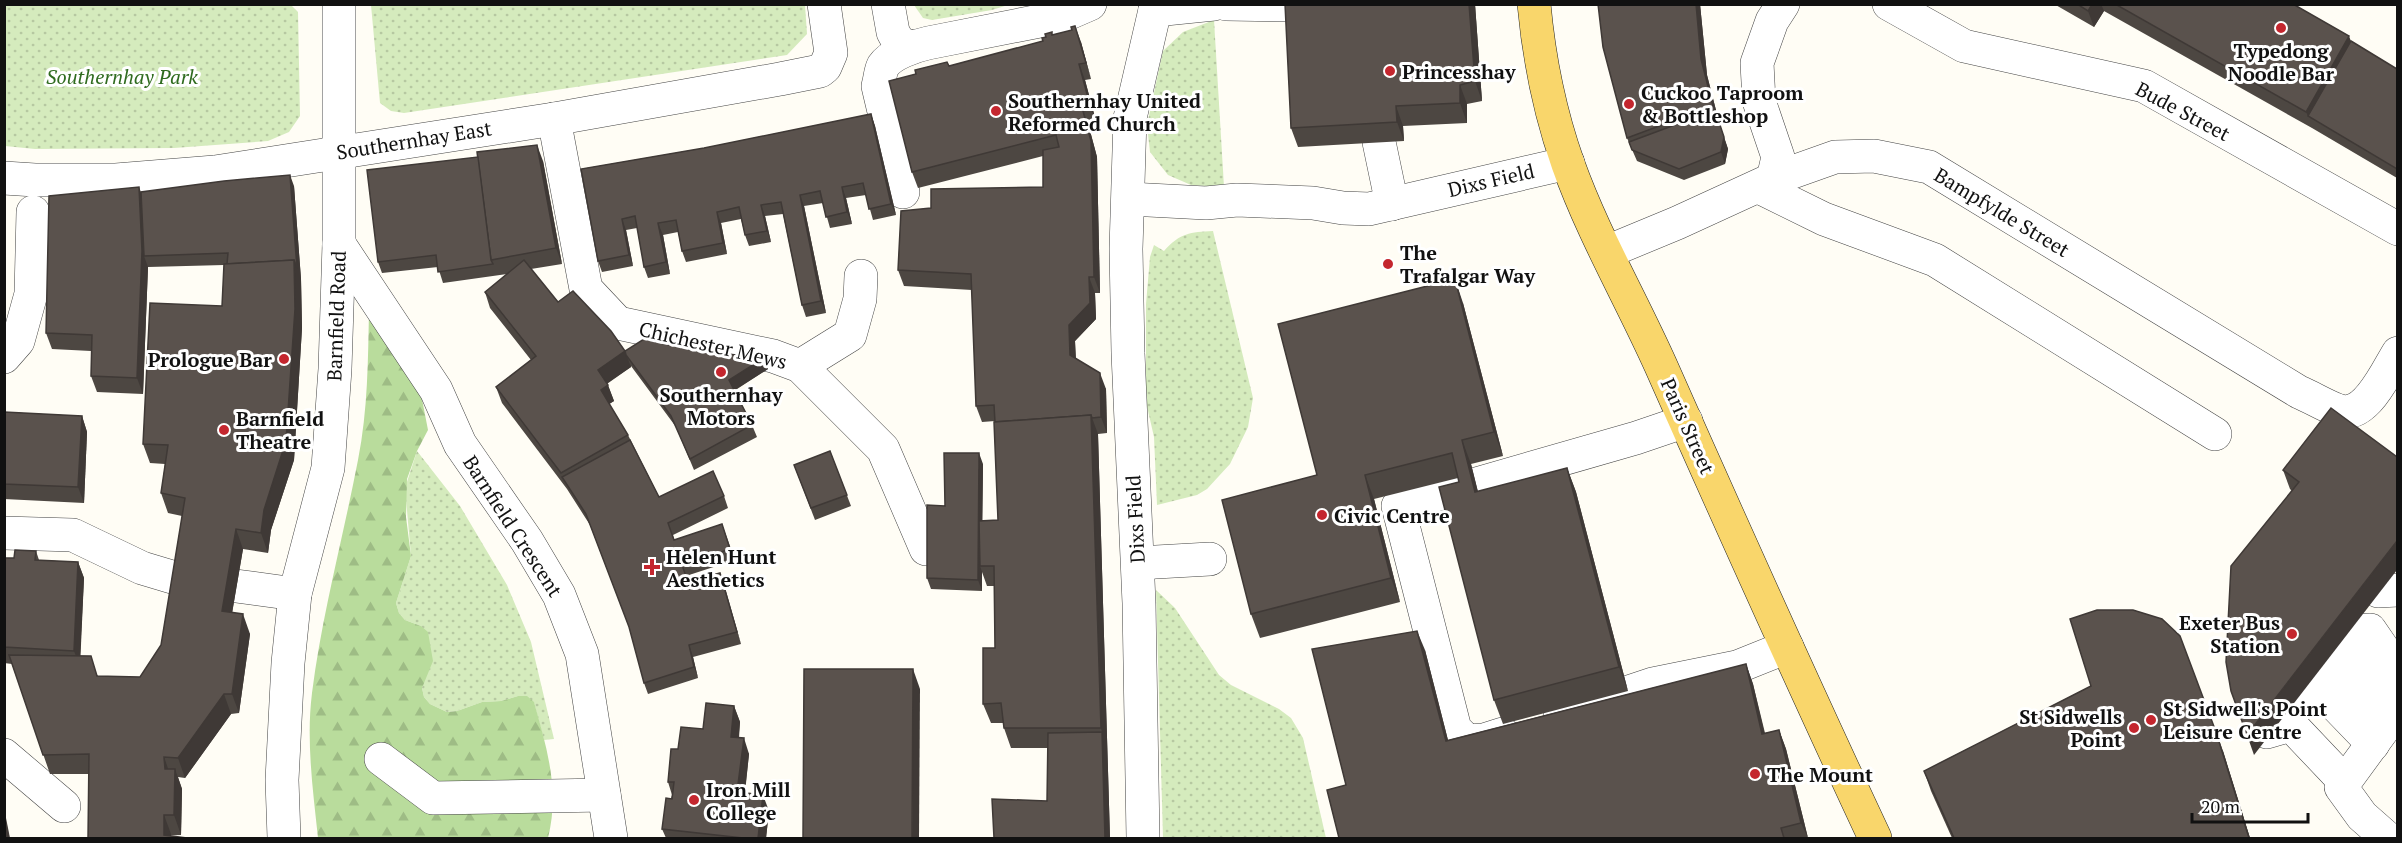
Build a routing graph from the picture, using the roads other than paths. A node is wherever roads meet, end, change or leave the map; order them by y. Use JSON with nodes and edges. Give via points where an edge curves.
{"nodes":[{"id":1,"x":339,"y":4,"type":"edge"},
{"id":2,"x":824,"y":4,"type":"edge"},
{"id":3,"x":888,"y":4,"type":"edge"},
{"id":4,"x":1090,"y":4,"type":"edge"},
{"id":5,"x":1214,"y":4,"type":"edge"},
{"id":6,"x":1226,"y":4,"type":"edge"},
{"id":7,"x":1534,"y":4,"type":"edge"},
{"id":8,"x":1783,"y":4,"type":"edge"},
{"id":9,"x":1888,"y":4,"type":"edge"},
{"id":10,"x":1291,"y":5,"type":"edge"},
{"id":11,"x":1154,"y":7,"type":"edge"},
{"id":12,"x":912,"y":47,"type":"junction"},
{"id":13,"x":554,"y":119,"type":"junction"},
{"id":14,"x":1379,"y":142,"type":"edge"},
{"id":15,"x":340,"y":152,"type":"junction"},
{"id":16,"x":1568,"y":163,"type":"junction"},
{"id":17,"x":4,"y":178,"type":"edge"},
{"id":18,"x":1766,"y":183,"type":"junction"},
{"id":19,"x":903,"y":192,"type":"dead end"},
{"id":20,"x":1129,"y":199,"type":"junction"},
{"id":21,"x":1392,"y":204,"type":"junction"},
{"id":22,"x":33,"y":212,"type":"dead end"},
{"id":23,"x":2397,"y":229,"type":"edge"},
{"id":24,"x":339,"y":244,"type":"junction"},
{"id":25,"x":1607,"y":252,"type":"junction"},
{"id":26,"x":861,"y":276,"type":"dead end"},
{"id":27,"x":2397,"y":354,"type":"edge"},
{"id":28,"x":4,"y":357,"type":"edge"},
{"id":29,"x":800,"y":366,"type":"junction"},
{"id":30,"x":1686,"y":421,"type":"junction"},
{"id":31,"x":2215,"y":434,"type":"dead end"},
{"id":32,"x":4,"y":533,"type":"edge"},
{"id":33,"x":926,"y":549,"type":"edge"},
{"id":34,"x":1210,"y":559,"type":"dead end"},
{"id":35,"x":1138,"y":563,"type":"junction"},
{"id":36,"x":182,"y":580,"type":"edge"},
{"id":37,"x":236,"y":586,"type":"dead end"},
{"id":38,"x":296,"y":594,"type":"junction"},
{"id":39,"x":2397,"y":633,"type":"edge"},
{"id":40,"x":2342,"y":639,"type":"edge"},
{"id":41,"x":1787,"y":646,"type":"junction"},
{"id":42,"x":2397,"y":671,"type":"edge"},
{"id":43,"x":2376,"y":738,"type":"edge"},
{"id":44,"x":4,"y":755,"type":"edge"},
{"id":45,"x":381,"y":759,"type":"dead end"},
{"id":46,"x":604,"y":795,"type":"junction"},
{"id":47,"x":64,"y":806,"type":"dead end"},
{"id":48,"x":611,"y":837,"type":"edge"},
{"id":49,"x":284,"y":838,"type":"edge"},
{"id":50,"x":1143,"y":838,"type":"edge"},
{"id":51,"x":1875,"y":838,"type":"edge"},
{"id":52,"x":2387,"y":838,"type":"edge"}],
"edges":[{"from":1,"to":15,"type":"street","name":"Barnfield Road"},
{"from":2,"to":13,"type":"street","name":"Southernhay East","via":[[831,53],[820,71]]},
{"from":3,"to":12,"type":"street","via":[[899,43]]},
{"from":4,"to":12,"type":"street","via":[[1060,17]]},
{"from":5,"to":11,"type":"street"},
{"from":6,"to":10,"type":"street"},
{"from":7,"to":16,"type":"main road","name":"Paris Street","via":[[1539,54]]},
{"from":8,"to":18,"type":"street","via":[[1772,21],[1757,63],[1759,101],[1778,157]]},
{"from":9,"to":23,"type":"street","name":"Bude Street","via":[[1964,46],[2144,86]]},
{"from":11,"to":20,"type":"street","name":"Dixs Field","via":[[1130,118]]},
{"from":12,"to":19,"type":"street","via":[[886,62],[878,86]]},
{"from":13,"to":15,"type":"street","name":"Southernhay East"},
{"from":13,"to":29,"type":"street","name":"Chichester Mews","via":[[586,289],[618,323],[773,356]]},
{"from":14,"to":21,"type":"street"},
{"from":15,"to":17,"type":"street","name":"Southernhay East","via":[[215,172],[116,180]]},
{"from":15,"to":24,"type":"street","name":"Barnfield Road"},
{"from":16,"to":21,"type":"street","name":"Dixs Field"},
{"from":16,"to":25,"type":"main road","name":"Paris Street"},
{"from":18,"to":25,"type":"street","name":"Bampfylde Street"},
{"from":18,"to":27,"type":"street","name":"Bampfylde Street","via":[[1835,157],[1874,156],[1929,167],[2299,392],[2339,411],[2354,411],[2367,402]]},
{"from":18,"to":31,"type":"street","via":[[1824,219],[1935,260]]},
{"from":20,"to":21,"type":"street","name":"Dixs Field","via":[[1313,203],[1369,209]]},
{"from":20,"to":35,"type":"street","name":"Dixs Field","via":[[1128,353]]},
{"from":22,"to":28,"type":"street","via":[[31,294],[18,341]]},
{"from":24,"to":38,"type":"street","name":"Barnfield Road","via":[[328,468]]},
{"from":24,"to":46,"type":"street","name":"Barnfield Crescent","via":[[436,390],[460,444],[559,595],[582,654]]},
{"from":25,"to":30,"type":"main road","name":"Paris Street"},
{"from":26,"to":29,"type":"street","via":[[860,299],[850,335]]},
{"from":29,"to":33,"type":"street","name":"Chichester Mews","via":[[883,449]]},
{"from":30,"to":41,"type":"main road","name":"Paris Street"},
{"from":30,"to":41,"type":"street","via":[[1398,506],[1455,729],[1467,741],[1484,740],[1657,696]]},
{"from":32,"to":36,"type":"street","via":[[73,536],[142,568]]},
{"from":34,"to":35,"type":"street"},
{"from":35,"to":50,"type":"street","name":"Dixs Field"},
{"from":37,"to":38,"type":"street"},
{"from":38,"to":49,"type":"street","name":"Barnfield Road","via":[[282,780]]},
{"from":39,"to":40,"type":"street","via":[[2384,610]]},
{"from":40,"to":42,"type":"street","via":[[2370,630]]},
{"from":40,"to":43,"type":"street","via":[[2356,649]]},
{"from":40,"to":43,"type":"street","via":[[2321,690]]},
{"from":40,"to":43,"type":"street","via":[[2291,725]]},
{"from":41,"to":51,"type":"main road","name":"Paris Street"},
{"from":43,"to":52,"type":"street","via":[[2341,787],[2362,816]]},
{"from":44,"to":47,"type":"street"},
{"from":45,"to":46,"type":"street","via":[[433,798]]},
{"from":46,"to":48,"type":"street","name":"Barnfield Crescent"}]}
